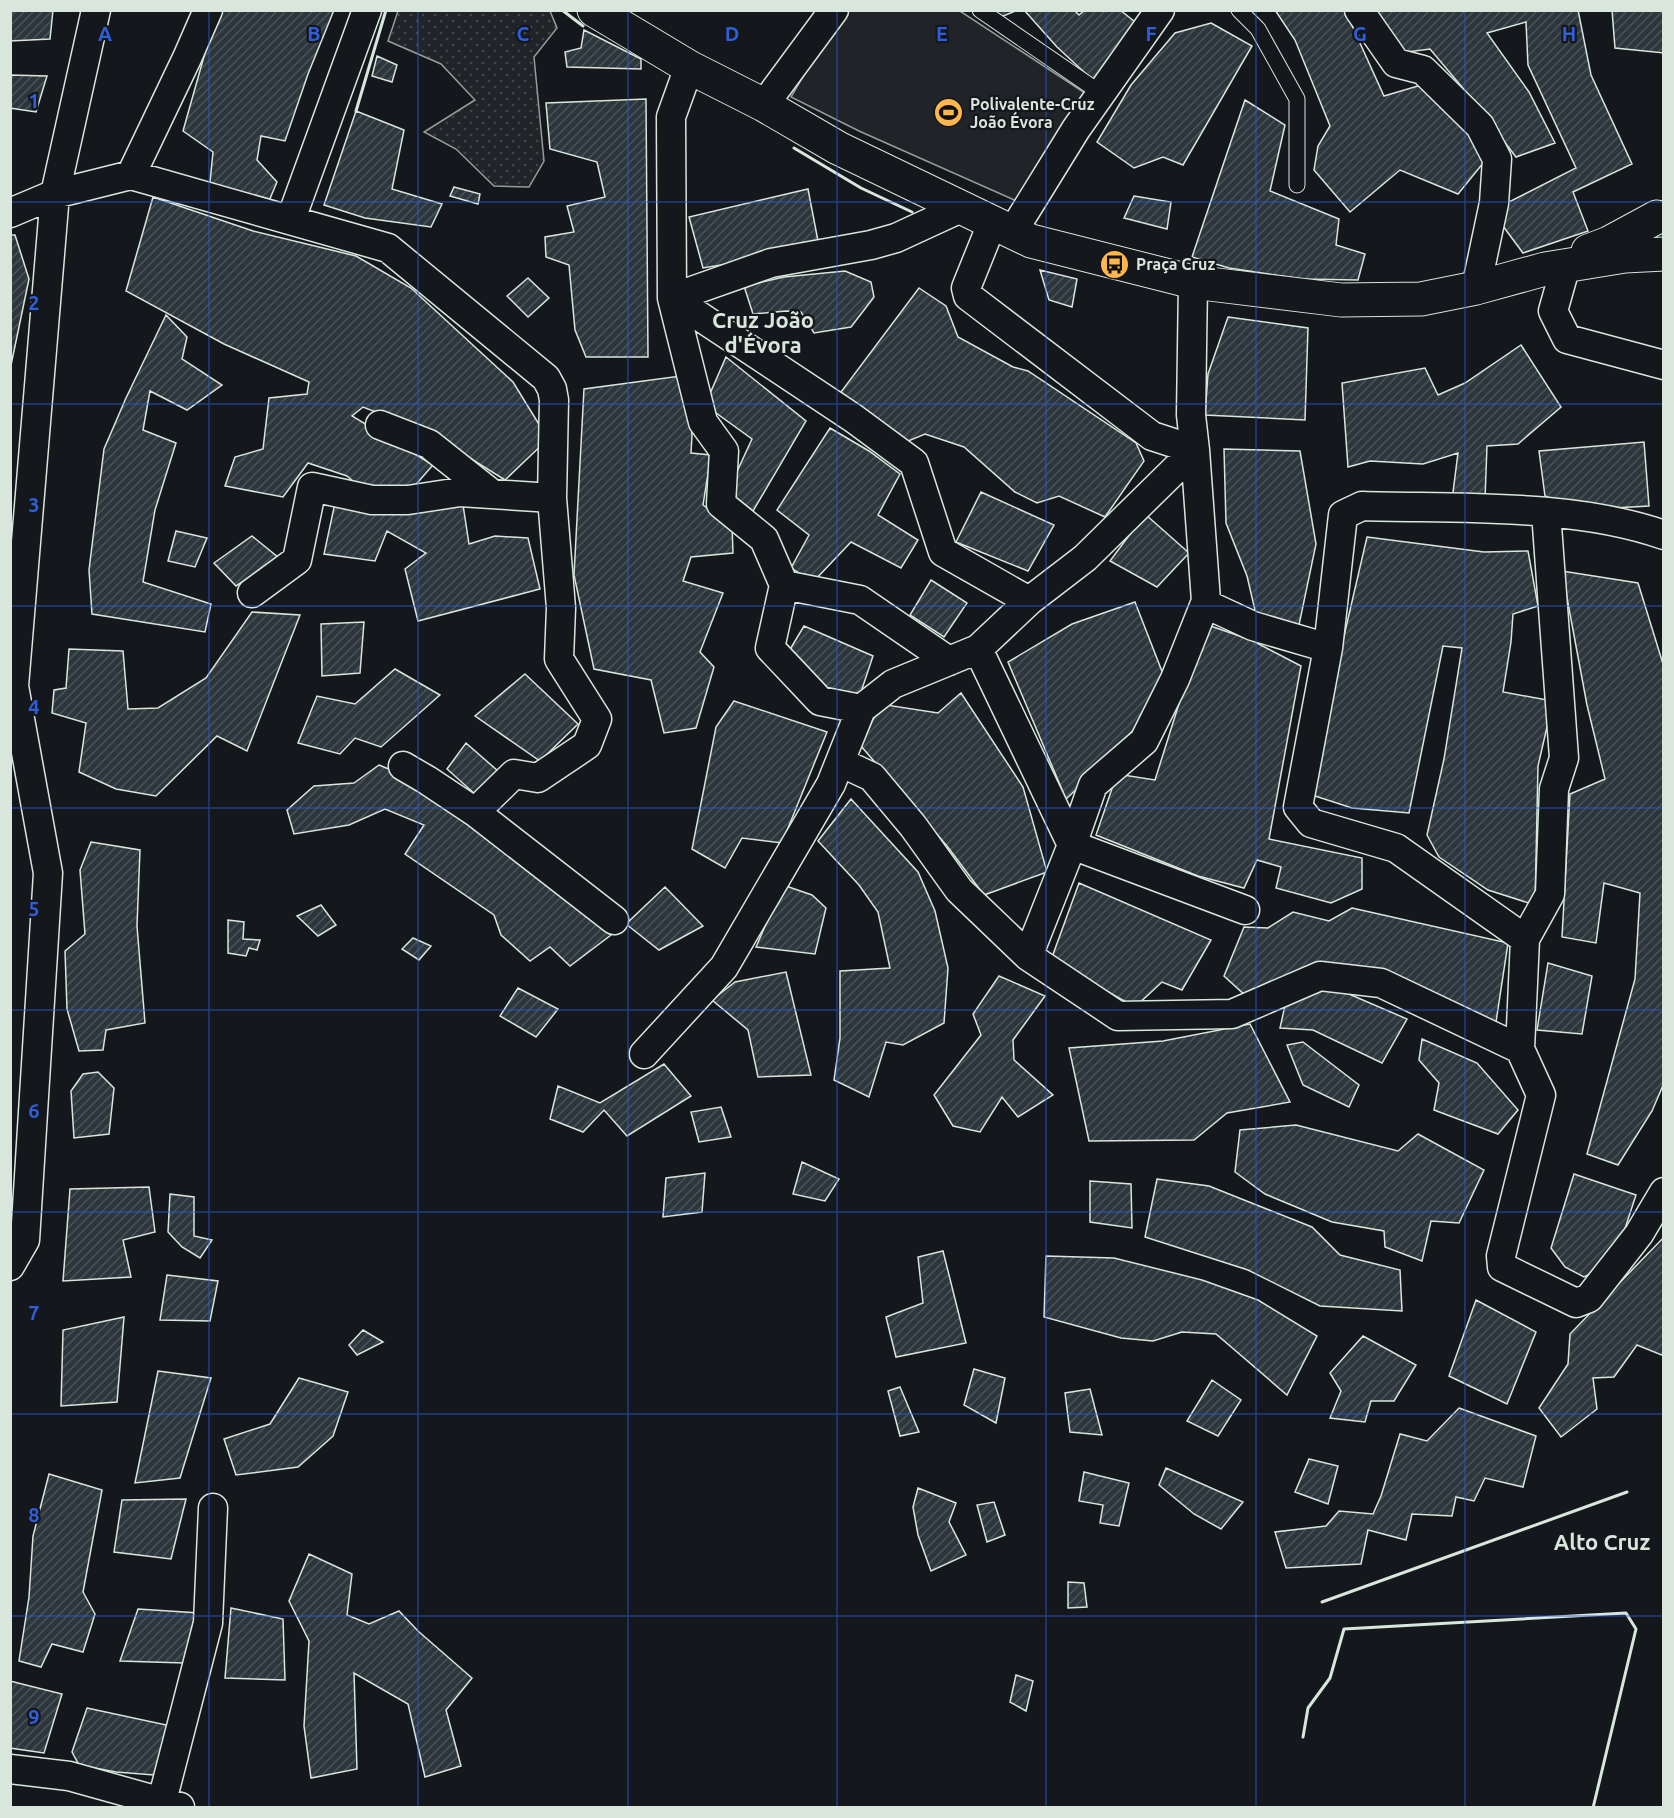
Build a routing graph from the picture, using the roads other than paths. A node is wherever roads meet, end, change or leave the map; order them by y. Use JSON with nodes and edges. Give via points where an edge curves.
{"nodes":[{"id":1,"x":96,"y":10,"type":"edge"},
{"id":2,"x":208,"y":10,"type":"edge"},
{"id":3,"x":367,"y":10,"type":"edge"},
{"id":4,"x":594,"y":10,"type":"edge"},
{"id":5,"x":834,"y":10,"type":"edge"},
{"id":6,"x":980,"y":10,"type":"edge"},
{"id":7,"x":1160,"y":10,"type":"edge"},
{"id":8,"x":1239,"y":10,"type":"edge"},
{"id":9,"x":1359,"y":10,"type":"edge"},
{"id":10,"x":689,"y":67,"type":"junction"},
{"id":11,"x":1102,"y":94,"type":"junction"},
{"id":12,"x":764,"y":105,"type":"junction"},
{"id":13,"x":131,"y":175,"type":"junction"},
{"id":14,"x":1297,"y":185,"type":"dead end"},
{"id":15,"x":55,"y":194,"type":"junction"},
{"id":16,"x":961,"y":208,"type":"junction"},
{"id":17,"x":10,"y":213,"type":"edge"},
{"id":18,"x":1661,"y":218,"type":"edge"},
{"id":19,"x":291,"y":219,"type":"junction"},
{"id":20,"x":1003,"y":226,"type":"junction"},
{"id":21,"x":1664,"y":255,"type":"edge"},
{"id":22,"x":1555,"y":267,"type":"junction"},
{"id":23,"x":1193,"y":282,"type":"junction"},
{"id":24,"x":1476,"y":288,"type":"junction"},
{"id":25,"x":672,"y":298,"type":"junction"},
{"id":26,"x":1664,"y":365,"type":"edge"},
{"id":27,"x":380,"y":425,"type":"dead end"},
{"id":28,"x":1195,"y":450,"type":"junction"},
{"id":29,"x":492,"y":494,"type":"junction"},
{"id":30,"x":552,"y":498,"type":"junction"},
{"id":31,"x":1546,"y":512,"type":"junction"},
{"id":32,"x":1664,"y":535,"type":"edge"},
{"id":33,"x":784,"y":585,"type":"junction"},
{"id":34,"x":252,"y":593,"type":"dead end"},
{"id":35,"x":1206,"y":600,"type":"junction"},
{"id":36,"x":1029,"y":602,"type":"junction"},
{"id":37,"x":1328,"y":648,"type":"junction"},
{"id":38,"x":978,"y":649,"type":"junction"},
{"id":39,"x":949,"y":661,"type":"junction"},
{"id":40,"x":12,"y":688,"type":"edge"},
{"id":41,"x":861,"y":709,"type":"junction"},
{"id":42,"x":840,"y":762,"type":"junction"},
{"id":43,"x":403,"y":766,"type":"dead end"},
{"id":44,"x":475,"y":812,"type":"junction"},
{"id":45,"x":1072,"y":845,"type":"junction"},
{"id":46,"x":1245,"y":910,"type":"dead end"},
{"id":47,"x":614,"y":920,"type":"dead end"},
{"id":48,"x":1525,"y":939,"type":"junction"},
{"id":49,"x":1028,"y":956,"type":"junction"},
{"id":50,"x":1520,"y":1049,"type":"junction"},
{"id":51,"x":644,"y":1054,"type":"dead end"},
{"id":52,"x":1664,"y":1192,"type":"edge"},
{"id":53,"x":10,"y":1266,"type":"edge"},
{"id":54,"x":213,"y":1508,"type":"dead end"},
{"id":55,"x":10,"y":1769,"type":"edge"},
{"id":56,"x":171,"y":1804,"type":"edge"}],
"edges":[{"from":1,"to":15,"type":"street"},
{"from":2,"to":13,"type":"street"},
{"from":3,"to":19,"type":"street"},
{"from":4,"to":10,"type":"street"},
{"from":5,"to":12,"type":"street"},
{"from":6,"to":11,"type":"lane"},
{"from":7,"to":11,"type":"street"},
{"from":8,"to":14,"type":"lane","via":[[1258,29],[1297,99]]},
{"from":9,"to":24,"type":"street","via":[[1396,63],[1424,70],[1480,126],[1497,159],[1494,202]]},
{"from":10,"to":12,"type":"street"},
{"from":10,"to":25,"type":"street","via":[[671,117]]},
{"from":11,"to":20,"type":"street"},
{"from":12,"to":16,"type":"street","via":[[838,148]]},
{"from":13,"to":15,"type":"street"},
{"from":13,"to":19,"type":"street"},
{"from":15,"to":17,"type":"street"},
{"from":15,"to":40,"type":"street"},
{"from":16,"to":20,"type":"street"},
{"from":16,"to":25,"type":"street","via":[[896,238],[771,263]]},
{"from":18,"to":22,"type":"street"},
{"from":19,"to":30,"type":"street","via":[[388,248],[546,378],[554,400]]},
{"from":20,"to":23,"type":"street","via":[[1031,241]]},
{"from":20,"to":28,"type":"street","via":[[966,288],[968,296],[1152,436]]},
{"from":21,"to":22,"type":"street","via":[[1625,256]]},
{"from":22,"to":24,"type":"street"},
{"from":22,"to":26,"type":"street","via":[[1553,311],[1567,339]]},
{"from":23,"to":24,"type":"street","via":[[1341,300],[1421,299]]},
{"from":23,"to":28,"type":"street","via":[[1191,414]]},
{"from":25,"to":33,"type":"street","via":[[703,422],[724,451],[721,504],[764,539]]},
{"from":25,"to":36,"type":"street","via":[[914,463],[943,552]]},
{"from":27,"to":29,"type":"street","via":[[429,444]]},
{"from":28,"to":35,"type":"street"},
{"from":28,"to":36,"type":"street","via":[[1085,558]]},
{"from":29,"to":30,"type":"street"},
{"from":29,"to":34,"type":"street","via":[[460,492],[408,500],[372,500],[312,488],[297,560]]},
{"from":30,"to":44,"type":"street","via":[[561,608],[559,659],[597,719],[587,745],[538,778],[514,774]]},
{"from":31,"to":32,"type":"street","via":[[1624,524]]},
{"from":31,"to":37,"type":"street","via":[[1362,506],[1343,515]]},
{"from":31,"to":48,"type":"street","via":[[1564,758],[1554,789],[1550,894]]},
{"from":33,"to":39,"type":"street","via":[[860,600]]},
{"from":33,"to":41,"type":"street","via":[[770,648],[820,701]]},
{"from":35,"to":37,"type":"street","via":[[1210,606],[1253,626]]},
{"from":35,"to":45,"type":"street","via":[[1175,678],[1144,741],[1093,785]]},
{"from":36,"to":38,"type":"street"},
{"from":37,"to":48,"type":"street","via":[[1298,807],[1311,823],[1396,848]]},
{"from":38,"to":39,"type":"street"},
{"from":38,"to":45,"type":"street"},
{"from":39,"to":41,"type":"street","via":[[893,684]]},
{"from":40,"to":53,"type":"street","via":[[48,873],[25,1240]]},
{"from":41,"to":42,"type":"street"},
{"from":42,"to":49,"type":"street","via":[[872,777],[914,826],[959,890]]},
{"from":42,"to":51,"type":"street","via":[[724,967]]},
{"from":43,"to":44,"type":"street"},
{"from":44,"to":47,"type":"street"},
{"from":45,"to":46,"type":"street"},
{"from":45,"to":49,"type":"street"},
{"from":48,"to":50,"type":"street"},
{"from":49,"to":50,"type":"street","via":[[1118,1016],[1232,1014],[1320,976],[1381,983]]},
{"from":50,"to":52,"type":"street","via":[[1541,1095],[1501,1256],[1502,1267],[1576,1302],[1589,1298],[1639,1234]]},
{"from":54,"to":56,"type":"street","via":[[208,1623]]},
{"from":55,"to":56,"type":"street","via":[[69,1776]]}]}
